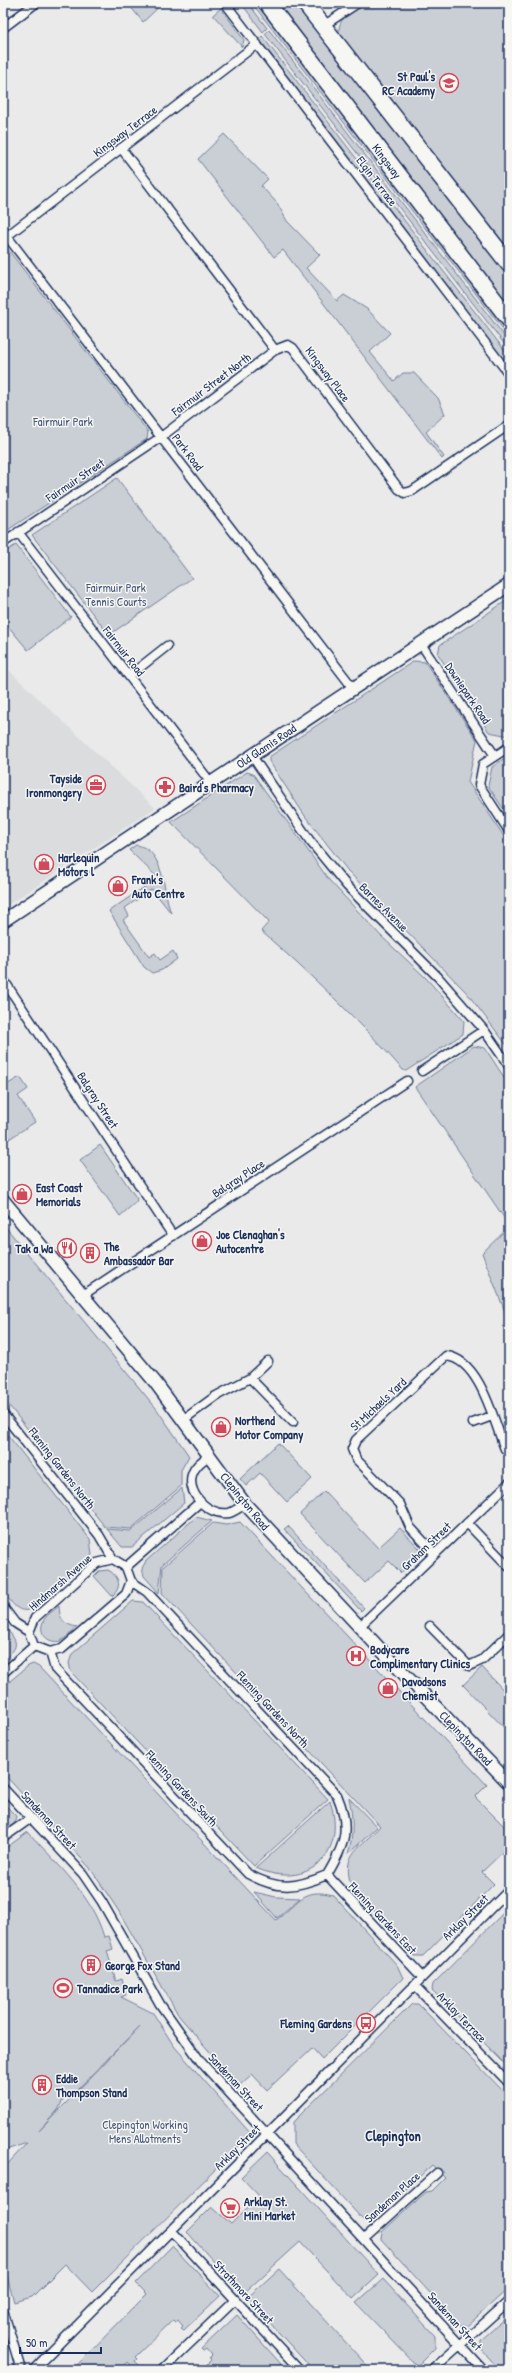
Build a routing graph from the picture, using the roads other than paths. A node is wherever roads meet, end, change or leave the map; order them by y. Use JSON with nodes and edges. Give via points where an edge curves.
{"nodes":[{"id":1,"x":36,"y":3,"type":"edge"},
{"id":2,"x":225,"y":3,"type":"edge"},
{"id":3,"x":266,"y":3,"type":"edge"},
{"id":4,"x":305,"y":3,"type":"edge"},
{"id":5,"x":358,"y":3,"type":"edge"},
{"id":6,"x":324,"y":26,"type":"junction"},
{"id":7,"x":3,"y":28,"type":"edge"},
{"id":8,"x":257,"y":44,"type":"junction"},
{"id":9,"x":121,"y":148,"type":"junction"},
{"id":10,"x":5,"y":234,"type":"edge"},
{"id":11,"x":509,"y":264,"type":"edge"},
{"id":12,"x":509,"y":319,"type":"edge"},
{"id":13,"x":275,"y":350,"type":"junction"},
{"id":14,"x":509,"y":374,"type":"edge"},
{"id":15,"x":509,"y":425,"type":"edge"},
{"id":16,"x":161,"y":436,"type":"junction"},
{"id":17,"x":18,"y":532,"type":"junction"},
{"id":18,"x":3,"y":543,"type":"edge"},
{"id":19,"x":509,"y":585,"type":"edge"},
{"id":20,"x":421,"y":644,"type":"junction"},
{"id":21,"x":167,"y":646,"type":"dead end"},
{"id":22,"x":129,"y":676,"type":"junction"},
{"id":23,"x":353,"y":688,"type":"junction"},
{"id":24,"x":509,"y":746,"type":"edge"},
{"id":25,"x":252,"y":756,"type":"junction"},
{"id":26,"x":495,"y":756,"type":"junction"},
{"id":27,"x":211,"y":783,"type":"junction"},
{"id":28,"x":509,"y":831,"type":"edge"},
{"id":29,"x":3,"y":921,"type":"edge"},
{"id":30,"x":3,"y":979,"type":"edge"},
{"id":31,"x":484,"y":1030,"type":"junction"},
{"id":32,"x":509,"y":1066,"type":"edge"},
{"id":33,"x":422,"y":1071,"type":"dead end"},
{"id":34,"x":407,"y":1081,"type":"dead end"},
{"id":35,"x":3,"y":1200,"type":"edge"},
{"id":36,"x":173,"y":1236,"type":"junction"},
{"id":37,"x":83,"y":1295,"type":"junction"},
{"id":38,"x":268,"y":1361,"type":"dead end"},
{"id":39,"x":250,"y":1378,"type":"junction"},
{"id":40,"x":3,"y":1414,"type":"edge"},
{"id":41,"x":492,"y":1416,"type":"junction"},
{"id":42,"x":183,"y":1420,"type":"junction"},
{"id":43,"x":292,"y":1422,"type":"dead end"},
{"id":44,"x":473,"y":1423,"type":"dead end"},
{"id":45,"x":505,"y":1449,"type":"dead end"},
{"id":46,"x":209,"y":1456,"type":"junction"},
{"id":47,"x":509,"y":1482,"type":"edge"},
{"id":48,"x":199,"y":1503,"type":"junction"},
{"id":49,"x":245,"y":1504,"type":"junction"},
{"id":50,"x":467,"y":1523,"type":"junction"},
{"id":51,"x":435,"y":1554,"type":"junction"},
{"id":52,"x":113,"y":1559,"type":"junction"},
{"id":53,"x":126,"y":1567,"type":"junction"},
{"id":54,"x":509,"y":1567,"type":"edge"},
{"id":55,"x":131,"y":1581,"type":"junction"},
{"id":56,"x":3,"y":1607,"type":"edge"},
{"id":57,"x":430,"y":1626,"type":"dead end"},
{"id":58,"x":359,"y":1627,"type":"junction"},
{"id":59,"x":29,"y":1632,"type":"junction"},
{"id":60,"x":509,"y":1634,"type":"edge"},
{"id":61,"x":34,"y":1646,"type":"junction"},
{"id":62,"x":50,"y":1652,"type":"junction"},
{"id":63,"x":3,"y":1673,"type":"edge"},
{"id":64,"x":509,"y":1783,"type":"edge"},
{"id":65,"x":3,"y":1788,"type":"edge"},
{"id":66,"x":31,"y":1818,"type":"junction"},
{"id":67,"x":3,"y":1838,"type":"edge"},
{"id":68,"x":327,"y":1875,"type":"junction"},
{"id":69,"x":509,"y":1890,"type":"edge"},
{"id":70,"x":422,"y":1977,"type":"junction"},
{"id":71,"x":414,"y":1985,"type":"junction"},
{"id":72,"x":509,"y":2083,"type":"edge"},
{"id":73,"x":267,"y":2134,"type":"junction"},
{"id":74,"x":437,"y":2173,"type":"dead end"},
{"id":75,"x":171,"y":2230,"type":"junction"},
{"id":76,"x":364,"y":2239,"type":"junction"},
{"id":77,"x":235,"y":2300,"type":"junction"},
{"id":78,"x":509,"y":2301,"type":"edge"},
{"id":79,"x":3,"y":2310,"type":"edge"},
{"id":80,"x":460,"y":2345,"type":"junction"},
{"id":81,"x":296,"y":2369,"type":"edge"},
{"id":82,"x":21,"y":2370,"type":"edge"},
{"id":83,"x":33,"y":2370,"type":"edge"},
{"id":84,"x":162,"y":2370,"type":"edge"},
{"id":85,"x":432,"y":2370,"type":"edge"},
{"id":86,"x":483,"y":2370,"type":"edge"}],
"edges":[{"from":1,"to":7,"type":"street"},
{"from":2,"to":8,"type":"street","name":"Elgin Terrace"},
{"from":3,"to":12,"type":"highway","name":"Kingsway"},
{"from":4,"to":6,"type":"highway"},
{"from":5,"to":6,"type":"street"},
{"from":6,"to":11,"type":"highway"},
{"from":8,"to":9,"type":"street","name":"Kingsway Terrace"},
{"from":8,"to":14,"type":"street","name":"Elgin Terrace"},
{"from":9,"to":10,"type":"street","name":"Kingsway Terrace"},
{"from":9,"to":13,"type":"street"},
{"from":10,"to":16,"type":"street","name":"Park Road"},
{"from":13,"to":15,"type":"street","name":"Kingsway Place","via":[[288,345],[293,348],[399,489],[405,493],[412,491]]},
{"from":13,"to":16,"type":"street","name":"Fairmuir Street North"},
{"from":16,"to":17,"type":"street","name":"Fairmuir Street"},
{"from":16,"to":23,"type":"street","name":"Park Road"},
{"from":17,"to":18,"type":"street","name":"Fairmuir Street"},
{"from":17,"to":22,"type":"street","name":"Fairmuir Road"},
{"from":19,"to":20,"type":"street","name":"Old Glamis Road"},
{"from":20,"to":23,"type":"street","name":"Old Glamis Road"},
{"from":20,"to":26,"type":"street","name":"Downiepark Road"},
{"from":21,"to":22,"type":"street"},
{"from":22,"to":27,"type":"street","name":"Fairmuir Road"},
{"from":23,"to":25,"type":"street","name":"Old Glamis Road"},
{"from":24,"to":26,"type":"street"},
{"from":25,"to":27,"type":"street","name":"Old Glamis Road"},
{"from":25,"to":31,"type":"street","name":"Barnes Avenue","via":[[310,841],[347,886],[438,977]]},
{"from":26,"to":28,"type":"street","via":[[483,764],[479,785]]},
{"from":27,"to":29,"type":"street","name":"Old Glamis Road"},
{"from":30,"to":36,"type":"street","name":"Balgray Street"},
{"from":31,"to":32,"type":"street","name":"Barnes Avenue"},
{"from":31,"to":33,"type":"street"},
{"from":34,"to":36,"type":"street","name":"Balgray Place"},
{"from":35,"to":37,"type":"street","name":"Clepington Road"},
{"from":36,"to":37,"type":"street","name":"Balgray Place"},
{"from":37,"to":42,"type":"street","name":"Clepington Road"},
{"from":38,"to":39,"type":"street"},
{"from":39,"to":42,"type":"street","via":[[216,1396]]},
{"from":39,"to":43,"type":"street"},
{"from":40,"to":52,"type":"street","name":"Fleming Gardens North","via":[[99,1535]]},
{"from":41,"to":44,"type":"street"},
{"from":41,"to":45,"type":"street","name":"St Michaels Yard"},
{"from":41,"to":51,"type":"street","name":"St Michaels Yard","via":[[480,1383],[463,1362],[455,1357],[446,1356],[356,1440],[352,1449],[356,1459],[400,1504],[410,1527]]},
{"from":42,"to":46,"type":"street","name":"Clepington Road"},
{"from":46,"to":48,"type":"street","via":[[193,1473],[192,1486]]},
{"from":46,"to":49,"type":"street","name":"Clepington Road"},
{"from":47,"to":50,"type":"street","name":"Graham Street"},
{"from":48,"to":49,"type":"street","via":[[214,1513],[224,1514],[231,1513]]},
{"from":48,"to":53,"type":"street"},
{"from":49,"to":58,"type":"street","name":"Clepington Road"},
{"from":50,"to":51,"type":"street","name":"Graham Street"},
{"from":50,"to":54,"type":"street"},
{"from":51,"to":58,"type":"street","name":"Graham Street"},
{"from":52,"to":53,"type":"street"},
{"from":52,"to":59,"type":"street","name":"Hindmarsh Avenue","via":[[97,1563],[35,1618]]},
{"from":53,"to":55,"type":"street"},
{"from":55,"to":62,"type":"street","via":[[126,1594],[62,1649]]},
{"from":55,"to":68,"type":"street","name":"Fleming Gardens North","via":[[147,1592],[337,1795],[344,1812],[345,1835],[338,1856]]},
{"from":56,"to":59,"type":"street","via":[[15,1623]]},
{"from":57,"to":60,"type":"street","via":[[468,1666],[482,1660]]},
{"from":58,"to":64,"type":"street","name":"Clepington Road"},
{"from":59,"to":61,"type":"street"},
{"from":61,"to":62,"type":"street"},
{"from":61,"to":63,"type":"street"},
{"from":62,"to":68,"type":"street","name":"Fleming Gardens South","via":[[55,1669],[248,1874],[266,1884],[286,1886],[305,1884]]},
{"from":65,"to":66,"type":"street","name":"Sandeman Street"},
{"from":66,"to":67,"type":"street"},
{"from":66,"to":73,"type":"street","name":"Sandeman Street","via":[[83,1874],[102,1902],[160,2004],[201,2062]]},
{"from":68,"to":70,"type":"street","name":"Fleming Gardens East"},
{"from":69,"to":70,"type":"street","name":"Arklay Street"},
{"from":70,"to":71,"type":"street","name":"Arklay Street"},
{"from":71,"to":72,"type":"street","name":"Arklay Terrace"},
{"from":71,"to":73,"type":"street","name":"Arklay Street"},
{"from":73,"to":75,"type":"street","name":"Arklay Street"},
{"from":73,"to":76,"type":"street","name":"Sandeman Street"},
{"from":74,"to":76,"type":"street","name":"Sandeman Place"},
{"from":75,"to":77,"type":"street","name":"Strathmore Street"},
{"from":75,"to":83,"type":"street","name":"Arklay Street"},
{"from":76,"to":80,"type":"street","name":"Sandeman Street"},
{"from":77,"to":81,"type":"street","name":"Strathmore Street"},
{"from":77,"to":84,"type":"street"},
{"from":78,"to":80,"type":"street"},
{"from":79,"to":82,"type":"street"},
{"from":80,"to":85,"type":"street"},
{"from":80,"to":86,"type":"street","name":"Sandeman Street"}]}
